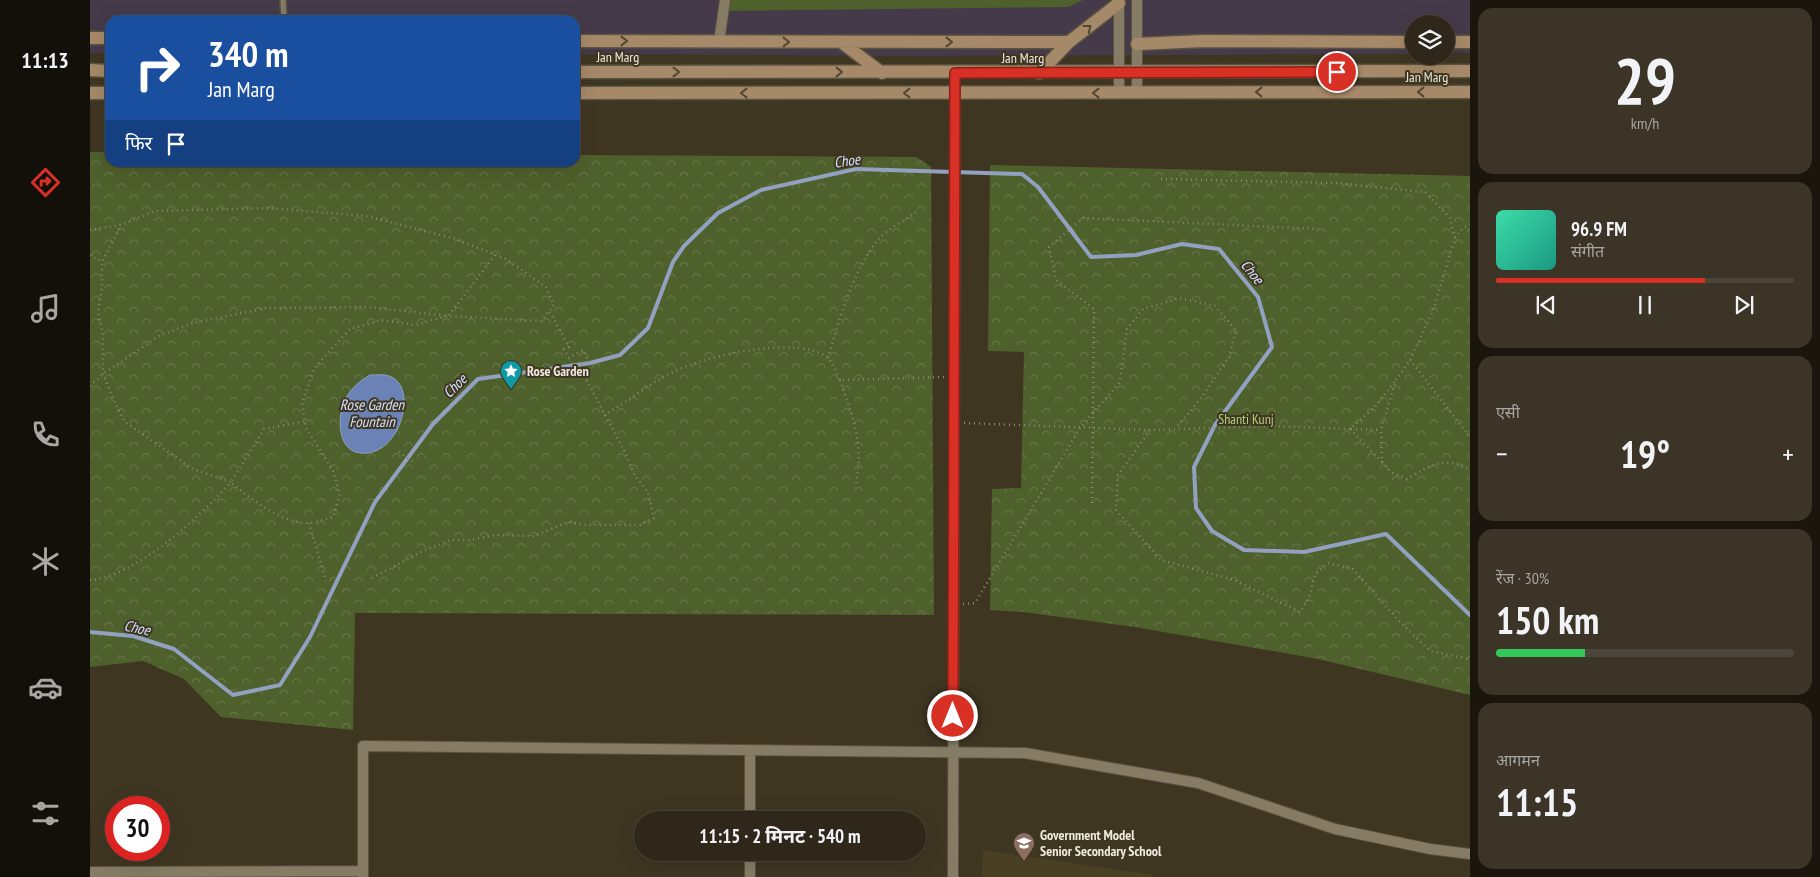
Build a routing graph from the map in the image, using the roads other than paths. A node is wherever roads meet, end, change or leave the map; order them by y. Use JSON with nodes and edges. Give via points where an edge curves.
{"nodes":[{"id":1,"x":283,"y":0,"type":"edge"},
{"id":2,"x":724,"y":0,"type":"edge"},
{"id":3,"x":1137,"y":0,"type":"edge"},
{"id":4,"x":1119,"y":2,"type":"edge"},
{"id":5,"x":284,"y":15,"type":"edge"},
{"id":6,"x":90,"y":38,"type":"edge"},
{"id":7,"x":105,"y":38,"type":"edge"},
{"id":8,"x":580,"y":41,"type":"edge"},
{"id":9,"x":719,"y":42,"type":"junction"},
{"id":10,"x":841,"y":42,"type":"junction"},
{"id":11,"x":1069,"y":42,"type":"junction"},
{"id":12,"x":1405,"y":42,"type":"edge"},
{"id":13,"x":1455,"y":42,"type":"edge"},
{"id":14,"x":1470,"y":42,"type":"edge"},
{"id":15,"x":1137,"y":44,"type":"junction"},
{"id":16,"x":90,"y":70,"type":"edge"},
{"id":17,"x":105,"y":70,"type":"edge"},
{"id":18,"x":1470,"y":71,"type":"edge"},
{"id":19,"x":580,"y":72,"type":"edge"},
{"id":20,"x":882,"y":72,"type":"junction"},
{"id":21,"x":1119,"y":72,"type":"junction"},
{"id":22,"x":1137,"y":72,"type":"junction"},
{"id":23,"x":955,"y":73,"type":"junction"},
{"id":24,"x":1039,"y":73,"type":"junction"},
{"id":25,"x":1119,"y":92,"type":"junction"},
{"id":26,"x":1137,"y":92,"type":"junction"},
{"id":27,"x":1470,"y":92,"type":"edge"},
{"id":28,"x":90,"y":93,"type":"edge"},
{"id":29,"x":105,"y":93,"type":"edge"},
{"id":30,"x":580,"y":93,"type":"edge"},
{"id":31,"x":955,"y":93,"type":"junction"},
{"id":32,"x":750,"y":751,"type":"junction"},
{"id":33,"x":953,"y":753,"type":"junction"},
{"id":34,"x":750,"y":811,"type":"edge"},
{"id":35,"x":1470,"y":854,"type":"edge"},
{"id":36,"x":750,"y":861,"type":"edge"},
{"id":37,"x":90,"y":872,"type":"edge"},
{"id":38,"x":363,"y":874,"type":"edge"},
{"id":39,"x":750,"y":877,"type":"edge"},
{"id":40,"x":953,"y":877,"type":"edge"}],
"edges":[{"from":1,"to":5,"type":"lane"},
{"from":2,"to":9,"type":"street"},
{"from":3,"to":15,"type":"street"},
{"from":11,"to":4,"type":"main road","one_way":true},
{"from":4,"to":21,"type":"street"},
{"from":6,"to":7,"type":"main road"},
{"from":8,"to":9,"type":"main road","one_way":true},
{"from":9,"to":10,"type":"main road","one_way":true},
{"from":10,"to":11,"type":"main road","one_way":true},
{"from":10,"to":20,"type":"main road"},
{"from":11,"to":24,"type":"main road"},
{"from":12,"to":15,"type":"main road"},
{"from":13,"to":14,"type":"main road"},
{"from":15,"to":22,"type":"street"},
{"from":16,"to":17,"type":"main road"},
{"from":18,"to":22,"type":"main road","name":"Jan Marg"},
{"from":19,"to":20,"type":"main road","name":"Jan Marg","one_way":true},
{"from":20,"to":23,"type":"main road","name":"Jan Marg"},
{"from":21,"to":22,"type":"main road","name":"Jan Marg"},
{"from":21,"to":24,"type":"main road","name":"Jan Marg"},
{"from":21,"to":25,"type":"street"},
{"from":22,"to":26,"type":"street"},
{"from":23,"to":24,"type":"main road","name":"Jan Marg"},
{"from":23,"to":31,"type":"street"},
{"from":25,"to":26,"type":"main road","name":"Jan Marg"},
{"from":25,"to":31,"type":"main road","name":"Jan Marg","one_way":true},
{"from":27,"to":26,"type":"main road","name":"Jan Marg","one_way":true},
{"from":28,"to":29,"type":"main road"},
{"from":31,"to":30,"type":"main road","name":"Jan Marg","one_way":true},
{"from":31,"to":33,"type":"street"},
{"from":32,"to":33,"type":"street"},
{"from":32,"to":34,"type":"street"},
{"from":32,"to":38,"type":"street","via":[[363,746]]},
{"from":33,"to":35,"type":"street","via":[[1025,753],[1198,783],[1335,829]]},
{"from":33,"to":40,"type":"street"},
{"from":36,"to":39,"type":"street"},
{"from":37,"to":38,"type":"street"}]}
